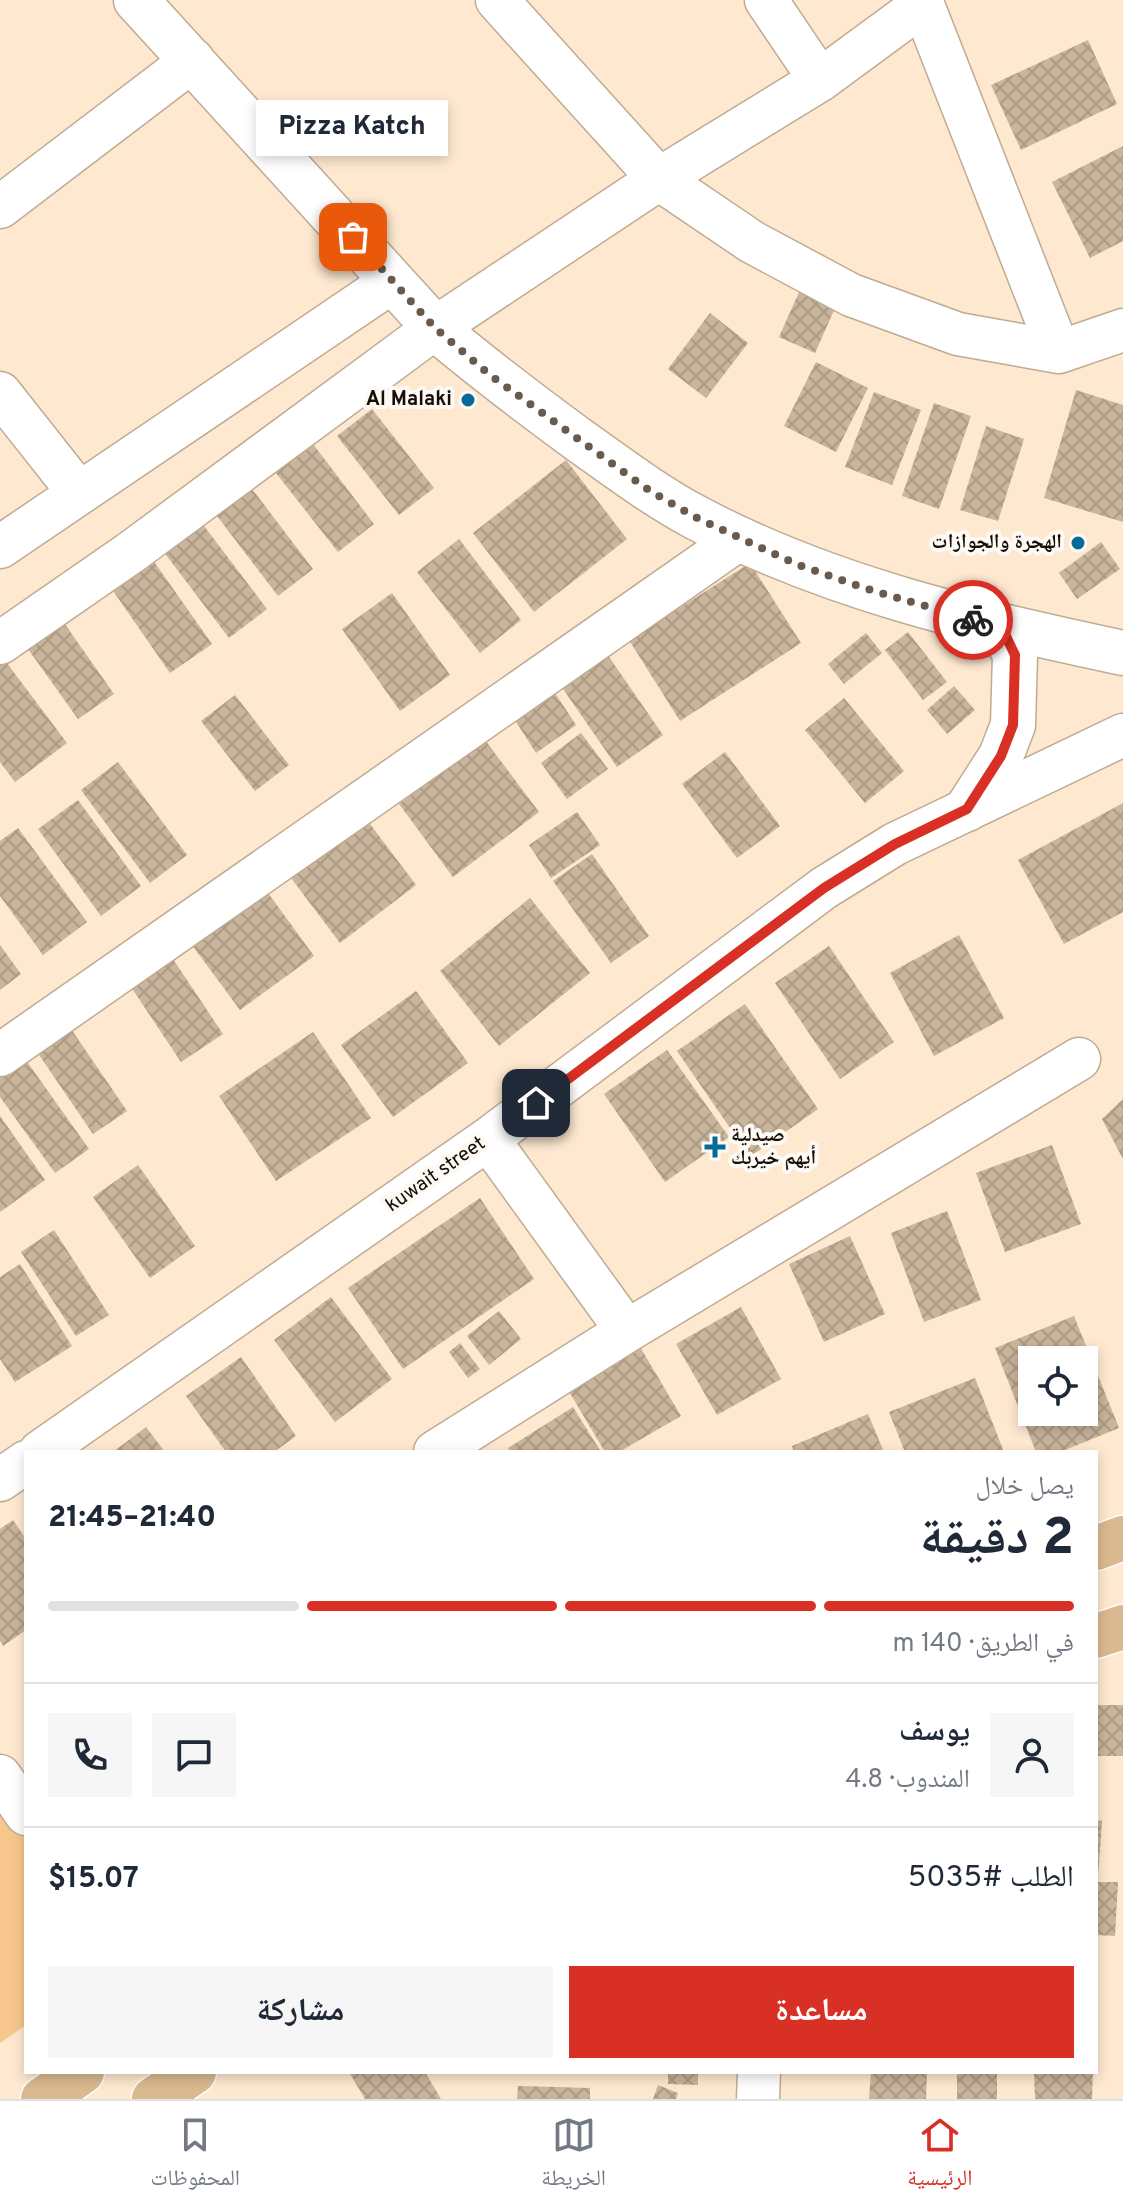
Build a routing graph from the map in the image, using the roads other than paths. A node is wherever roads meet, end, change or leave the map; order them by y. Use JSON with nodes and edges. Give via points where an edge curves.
{"nodes":[{"id":1,"x":136,"y":0,"type":"edge"},
{"id":2,"x":497,"y":0,"type":"edge"},
{"id":3,"x":766,"y":0,"type":"edge"},
{"id":4,"x":922,"y":2,"type":"edge"},
{"id":5,"x":193,"y":60,"type":"junction"},
{"id":6,"x":820,"y":80,"type":"junction"},
{"id":7,"x":659,"y":179,"type":"junction"},
{"id":8,"x":0,"y":207,"type":"edge"},
{"id":9,"x":393,"y":281,"type":"junction"},
{"id":10,"x":435,"y":328,"type":"junction"},
{"id":11,"x":1123,"y":330,"type":"edge"},
{"id":12,"x":1059,"y":352,"type":"junction"},
{"id":13,"x":0,"y":393,"type":"edge"},
{"id":14,"x":79,"y":493,"type":"junction"},
{"id":15,"x":739,"y":539,"type":"junction"},
{"id":16,"x":0,"y":547,"type":"edge"},
{"id":17,"x":1002,"y":628,"type":"junction"},
{"id":18,"x":0,"y":643,"type":"edge"},
{"id":19,"x":1123,"y":653,"type":"edge"},
{"id":20,"x":1123,"y":735,"type":"edge"},
{"id":21,"x":967,"y":809,"type":"junction"},
{"id":22,"x":0,"y":1055,"type":"edge"},
{"id":23,"x":1079,"y":1059,"type":"dead end"},
{"id":24,"x":488,"y":1139,"type":"junction"},
{"id":25,"x":627,"y":1331,"type":"junction"},
{"id":26,"x":43,"y":1450,"type":"edge"},
{"id":27,"x":438,"y":1450,"type":"edge"},
{"id":28,"x":24,"y":1463,"type":"edge"},
{"id":29,"x":0,"y":1480,"type":"edge"},
{"id":30,"x":1123,"y":1538,"type":"edge"},
{"id":31,"x":1098,"y":1547,"type":"edge"},
{"id":32,"x":1123,"y":1627,"type":"edge"},
{"id":33,"x":1098,"y":1635,"type":"edge"},
{"id":34,"x":0,"y":1776,"type":"edge"},
{"id":35,"x":24,"y":1811,"type":"edge"},
{"id":36,"x":79,"y":2074,"type":"edge"},
{"id":37,"x":191,"y":2074,"type":"edge"},
{"id":38,"x":759,"y":2074,"type":"edge"},
{"id":39,"x":43,"y":2099,"type":"edge"},
{"id":40,"x":154,"y":2099,"type":"edge"},
{"id":41,"x":758,"y":2099,"type":"edge"}],
"edges":[{"from":1,"to":5,"type":"main road"},
{"from":2,"to":7,"type":"street"},
{"from":3,"to":6,"type":"street"},
{"from":4,"to":6,"type":"street"},
{"from":4,"to":12,"type":"street"},
{"from":5,"to":8,"type":"street"},
{"from":5,"to":9,"type":"main road"},
{"from":6,"to":7,"type":"street"},
{"from":7,"to":10,"type":"street"},
{"from":7,"to":12,"type":"street","via":[[752,242],[851,295],[958,334]]},
{"from":9,"to":10,"type":"main road"},
{"from":9,"to":14,"type":"street"},
{"from":10,"to":15,"type":"main road","via":[[490,375],[650,491]]},
{"from":10,"to":18,"type":"street"},
{"from":11,"to":12,"type":"street"},
{"from":13,"to":14,"type":"street"},
{"from":14,"to":16,"type":"street"},
{"from":15,"to":17,"type":"main road","via":[[864,588]]},
{"from":15,"to":22,"type":"street"},
{"from":17,"to":19,"type":"main road"},
{"from":17,"to":21,"type":"main road","via":[[1015,655],[1013,725],[1001,756]]},
{"from":20,"to":21,"type":"street","name":"kuwait street"},
{"from":21,"to":24,"type":"street","name":"kuwait street","via":[[895,844],[824,888]]},
{"from":23,"to":25,"type":"street"},
{"from":24,"to":25,"type":"street"},
{"from":24,"to":26,"type":"street","name":"kuwait street"},
{"from":25,"to":27,"type":"street"},
{"from":28,"to":29,"type":"street"},
{"from":30,"to":31,"type":"main road"},
{"from":32,"to":33,"type":"main road"},
{"from":34,"to":35,"type":"street"},
{"from":36,"to":39,"type":"main road"},
{"from":37,"to":40,"type":"main road"},
{"from":38,"to":41,"type":"street"}]}
